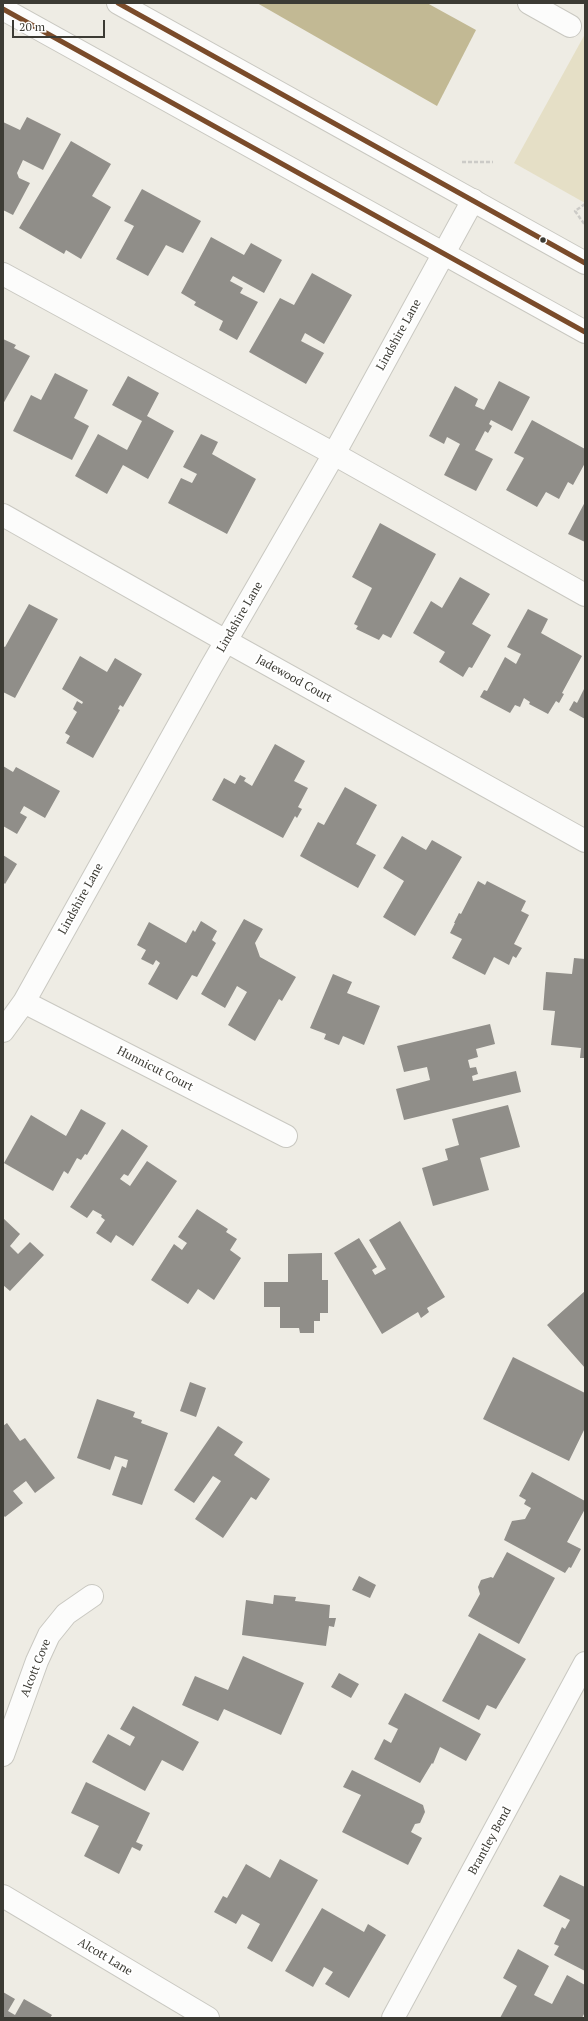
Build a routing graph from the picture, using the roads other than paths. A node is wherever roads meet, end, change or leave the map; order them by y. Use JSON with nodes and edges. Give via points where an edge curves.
{"nodes":[{"id":1,"x":118,"y":3,"type":"edge"},
{"id":2,"x":529,"y":3,"type":"edge"},
{"id":3,"x":3,"y":9,"type":"edge"},
{"id":4,"x":570,"y":26,"type":"dead end"},
{"id":5,"x":473,"y":200,"type":"junction"},
{"id":6,"x":444,"y":254,"type":"junction"},
{"id":7,"x":585,"y":263,"type":"edge"},
{"id":8,"x":3,"y":274,"type":"edge"},
{"id":9,"x":585,"y":332,"type":"edge"},
{"id":10,"x":334,"y":454,"type":"junction"},
{"id":11,"x":3,"y":515,"type":"edge"},
{"id":12,"x":585,"y":595,"type":"edge"},
{"id":13,"x":226,"y":642,"type":"junction"},
{"id":14,"x":585,"y":842,"type":"edge"},
{"id":15,"x":24,"y":1002,"type":"junction"},
{"id":16,"x":3,"y":1031,"type":"edge"},
{"id":17,"x":286,"y":1136,"type":"dead end"},
{"id":18,"x":92,"y":1596,"type":"dead end"},
{"id":19,"x":585,"y":1663,"type":"edge"},
{"id":20,"x":3,"y":1755,"type":"edge"},
{"id":21,"x":3,"y":1896,"type":"edge"},
{"id":22,"x":208,"y":2018,"type":"edge"},
{"id":23,"x":393,"y":2018,"type":"edge"}],
"edges":[{"from":1,"to":5,"type":"street"},
{"from":2,"to":4,"type":"street"},
{"from":3,"to":6,"type":"street"},
{"from":5,"to":6,"type":"street","name":"Lindshire Lane"},
{"from":5,"to":7,"type":"street"},
{"from":6,"to":9,"type":"street"},
{"from":6,"to":10,"type":"street","name":"Lindshire Lane"},
{"from":8,"to":10,"type":"street"},
{"from":10,"to":12,"type":"street"},
{"from":10,"to":13,"type":"street","name":"Lindshire Lane"},
{"from":11,"to":13,"type":"street","name":"Jadewood Court"},
{"from":13,"to":14,"type":"street","name":"Jadewood Court"},
{"from":13,"to":15,"type":"street","name":"Lindshire Lane"},
{"from":15,"to":16,"type":"street","name":"Lindshire Lane"},
{"from":15,"to":17,"type":"street","name":"Hunnicut Court"},
{"from":18,"to":20,"type":"street","name":"Alcott Cove","via":[[66,1614],[49,1635],[36,1661]]},
{"from":19,"to":23,"type":"street","name":"Brantley Bend"},
{"from":21,"to":22,"type":"street","name":"Alcott Lane"}]}
